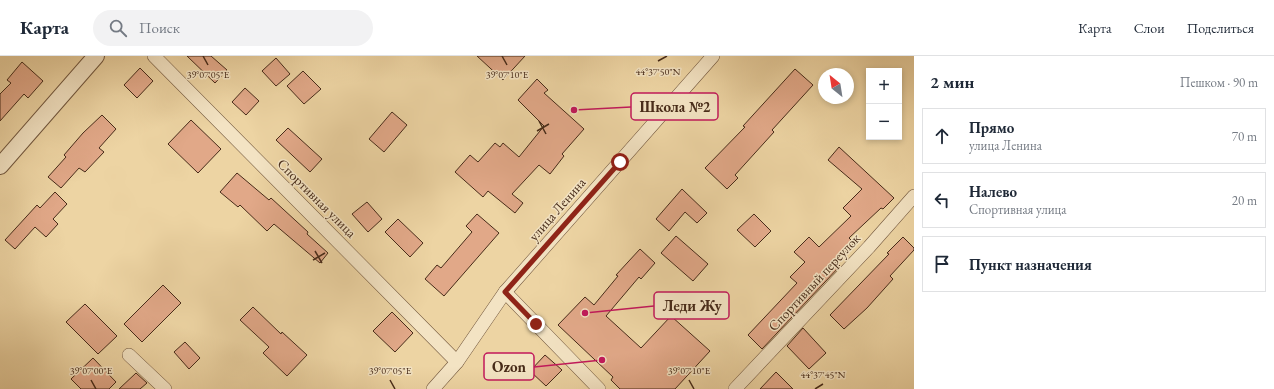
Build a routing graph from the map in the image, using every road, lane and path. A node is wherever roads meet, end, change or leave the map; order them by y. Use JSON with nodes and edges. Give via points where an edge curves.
{"nodes":[{"id":1,"x":96,"y":56,"type":"edge"},
{"id":2,"x":154,"y":56,"type":"edge"},
{"id":3,"x":713,"y":56,"type":"edge"},
{"id":4,"x":0,"y":166,"type":"edge"},
{"id":5,"x":914,"y":196,"type":"edge"},
{"id":6,"x":505,"y":292,"type":"junction"},
{"id":7,"x":129,"y":355,"type":"dead end"},
{"id":8,"x":457,"y":362,"type":"junction"},
{"id":9,"x":165,"y":389,"type":"edge"},
{"id":10,"x":433,"y":389,"type":"edge"},
{"id":11,"x":599,"y":389,"type":"edge"},
{"id":12,"x":735,"y":389,"type":"edge"}],
"edges":[{"from":1,"to":4,"type":"street"},
{"from":2,"to":8,"type":"street","name":"Спортивная улица"},
{"from":3,"to":6,"type":"street","name":"улица Ленина"},
{"from":5,"to":12,"type":"street","name":"Спортивный переулок"},
{"from":6,"to":8,"type":"street","name":"улица Ленина"},
{"from":6,"to":11,"type":"street"},
{"from":7,"to":9,"type":"street"},
{"from":8,"to":10,"type":"street","name":"улица Ленина"}]}
